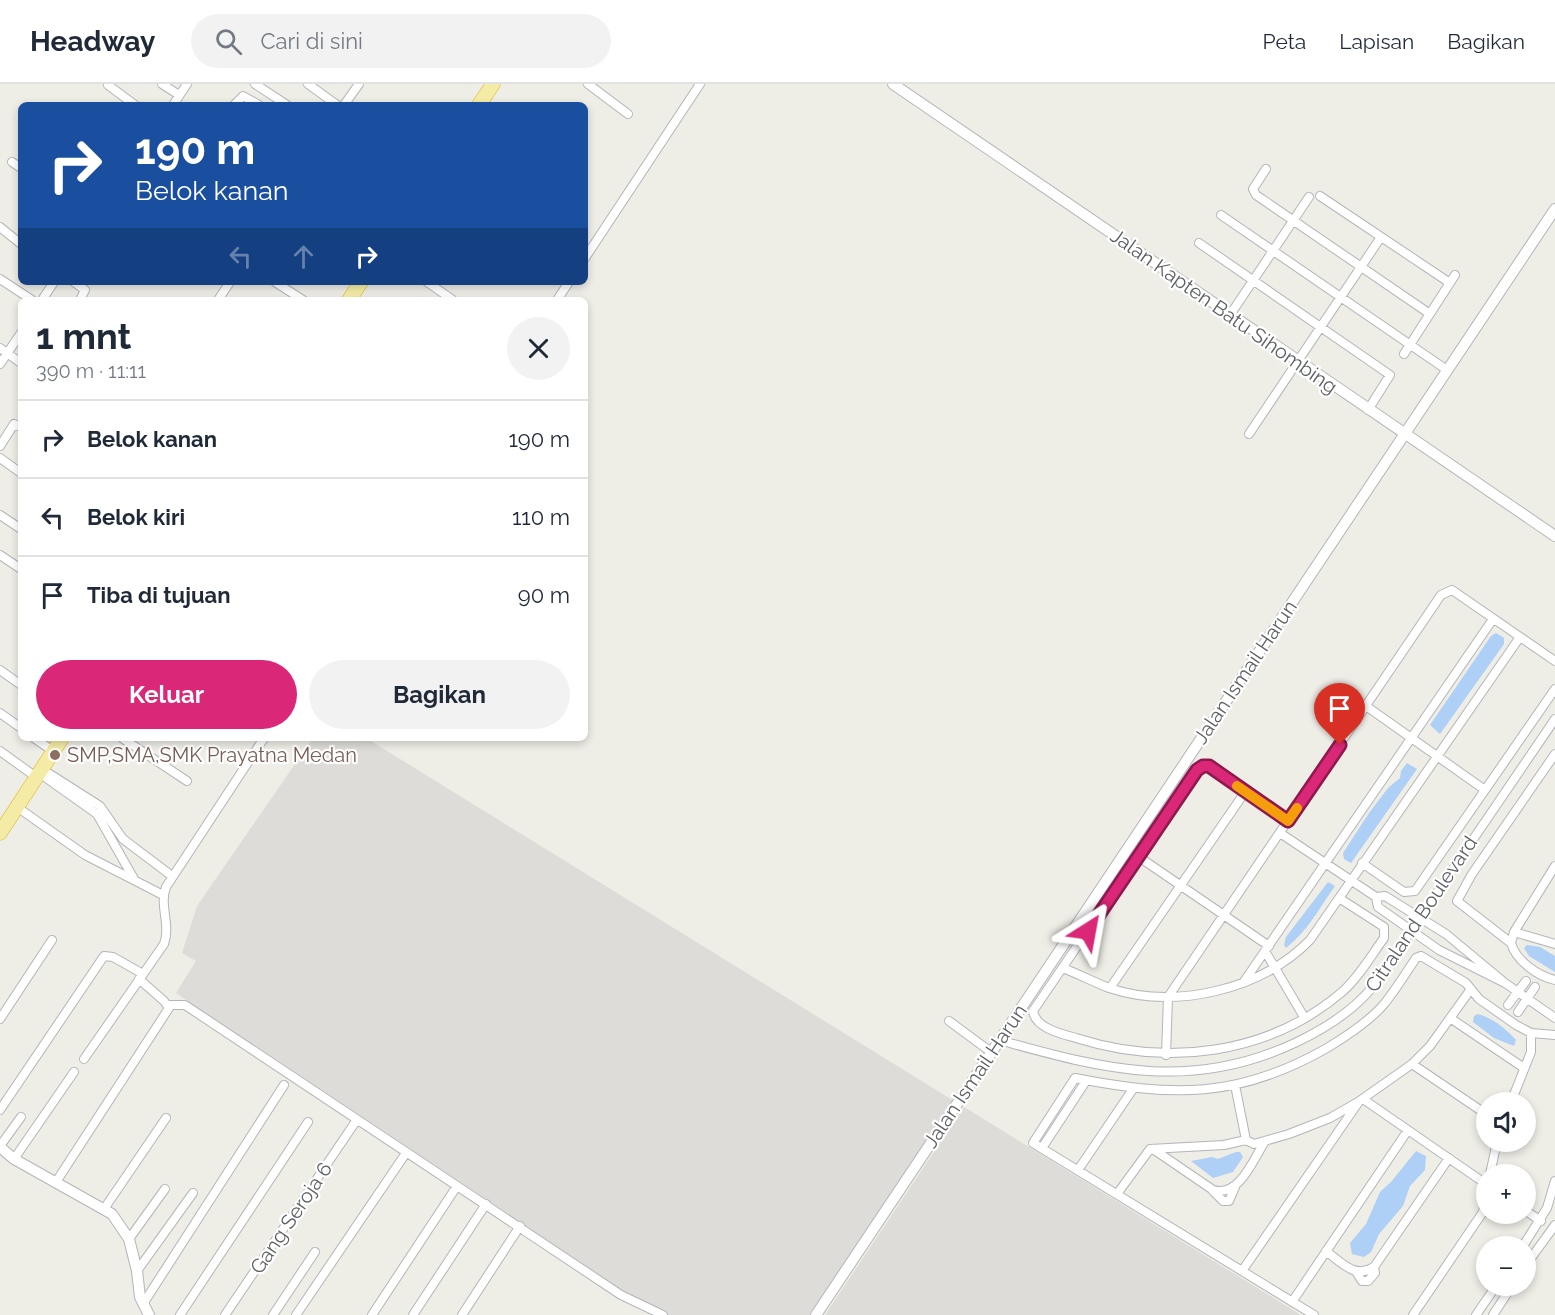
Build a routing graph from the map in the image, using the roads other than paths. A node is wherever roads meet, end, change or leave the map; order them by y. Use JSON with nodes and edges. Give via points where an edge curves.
{"nodes":[{"id":1,"x":162,"y":84,"type":"edge"},
{"id":2,"x":187,"y":84,"type":"edge"},
{"id":3,"x":255,"y":84,"type":"edge"},
{"id":4,"x":308,"y":84,"type":"edge"},
{"id":5,"x":359,"y":84,"type":"edge"},
{"id":6,"x":493,"y":84,"type":"edge"},
{"id":7,"x":588,"y":84,"type":"edge"},
{"id":8,"x":700,"y":84,"type":"edge"},
{"id":9,"x":893,"y":84,"type":"edge"},
{"id":10,"x":108,"y":85,"type":"edge"},
{"id":11,"x":179,"y":95,"type":"junction"},
{"id":12,"x":131,"y":102,"type":"edge"},
{"id":13,"x":175,"y":102,"type":"edge"},
{"id":14,"x":237,"y":102,"type":"edge"},
{"id":15,"x":254,"y":102,"type":"edge"},
{"id":16,"x":282,"y":102,"type":"edge"},
{"id":17,"x":333,"y":102,"type":"edge"},
{"id":18,"x":346,"y":102,"type":"edge"},
{"id":19,"x":481,"y":102,"type":"edge"},
{"id":20,"x":627,"y":114,"type":"dead end"},
{"id":21,"x":12,"y":162,"type":"dead end"},
{"id":22,"x":18,"y":166,"type":"edge"},
{"id":23,"x":1266,"y":169,"type":"dead end"},
{"id":24,"x":1320,"y":196,"type":"dead end"},
{"id":25,"x":1309,"y":197,"type":"dead end"},
{"id":26,"x":1555,"y":209,"type":"edge"},
{"id":27,"x":1221,"y":215,"type":"dead end"},
{"id":28,"x":1293,"y":221,"type":"junction"},
{"id":29,"x":0,"y":227,"type":"edge"},
{"id":30,"x":1381,"y":237,"type":"junction"},
{"id":31,"x":18,"y":242,"type":"edge"},
{"id":32,"x":1199,"y":243,"type":"dead end"},
{"id":33,"x":1273,"y":251,"type":"junction"},
{"id":34,"x":588,"y":253,"type":"edge"},
{"id":35,"x":1362,"y":266,"type":"junction"},
{"id":36,"x":0,"y":279,"type":"edge"},
{"id":37,"x":1253,"y":280,"type":"junction"},
{"id":38,"x":78,"y":285,"type":"edge"},
{"id":39,"x":280,"y":285,"type":"edge"},
{"id":40,"x":431,"y":285,"type":"edge"},
{"id":41,"x":27,"y":297,"type":"edge"},
{"id":42,"x":82,"y":297,"type":"edge"},
{"id":43,"x":298,"y":297,"type":"edge"},
{"id":44,"x":449,"y":297,"type":"edge"},
{"id":45,"x":1341,"y":297,"type":"junction"},
{"id":46,"x":1430,"y":314,"type":"junction"},
{"id":47,"x":1230,"y":315,"type":"junction"},
{"id":48,"x":1321,"y":327,"type":"junction"},
{"id":49,"x":18,"y":336,"type":"edge"},
{"id":50,"x":1410,"y":345,"type":"junction"},
{"id":51,"x":4,"y":351,"type":"edge"},
{"id":52,"x":1404,"y":354,"type":"dead end"},
{"id":53,"x":18,"y":361,"type":"edge"},
{"id":54,"x":1298,"y":362,"type":"junction"},
{"id":55,"x":0,"y":364,"type":"edge"},
{"id":56,"x":1447,"y":370,"type":"junction"},
{"id":57,"x":1368,"y":410,"type":"junction"},
{"id":58,"x":18,"y":425,"type":"edge"},
{"id":59,"x":1249,"y":434,"type":"dead end"},
{"id":60,"x":1403,"y":434,"type":"junction"},
{"id":61,"x":0,"y":446,"type":"edge"},
{"id":62,"x":0,"y":458,"type":"edge"},
{"id":63,"x":18,"y":471,"type":"edge"},
{"id":64,"x":0,"y":516,"type":"edge"},
{"id":65,"x":18,"y":528,"type":"edge"},
{"id":66,"x":1555,"y":536,"type":"edge"},
{"id":67,"x":0,"y":555,"type":"edge"},
{"id":68,"x":18,"y":567,"type":"edge"},
{"id":69,"x":1493,"y":619,"type":"junction"},
{"id":70,"x":1520,"y":637,"type":"junction"},
{"id":71,"x":1555,"y":661,"type":"edge"},
{"id":72,"x":0,"y":670,"type":"edge"},
{"id":73,"x":18,"y":683,"type":"edge"},
{"id":74,"x":1555,"y":688,"type":"edge"},
{"id":75,"x":1365,"y":706,"type":"junction"},
{"id":76,"x":0,"y":713,"type":"edge"},
{"id":77,"x":1555,"y":719,"type":"edge"},
{"id":78,"x":18,"y":726,"type":"edge"},
{"id":79,"x":1411,"y":738,"type":"junction"},
{"id":80,"x":38,"y":741,"type":"edge"},
{"id":81,"x":60,"y":741,"type":"edge"},
{"id":82,"x":127,"y":741,"type":"edge"},
{"id":83,"x":262,"y":741,"type":"edge"},
{"id":84,"x":0,"y":751,"type":"edge"},
{"id":85,"x":53,"y":752,"type":"junction"},
{"id":86,"x":1555,"y":754,"type":"edge"},
{"id":87,"x":1437,"y":756,"type":"junction"},
{"id":88,"x":40,"y":774,"type":"junction"},
{"id":89,"x":188,"y":781,"type":"dead end"},
{"id":90,"x":1485,"y":790,"type":"junction"},
{"id":91,"x":1245,"y":792,"type":"junction"},
{"id":92,"x":17,"y":807,"type":"junction"},
{"id":93,"x":1288,"y":821,"type":"junction"},
{"id":94,"x":0,"y":833,"type":"edge"},
{"id":95,"x":1280,"y":833,"type":"junction"},
{"id":96,"x":1139,"y":857,"type":"junction"},
{"id":97,"x":1362,"y":863,"type":"junction"},
{"id":98,"x":1326,"y":864,"type":"junction"},
{"id":99,"x":1555,"y":866,"type":"edge"},
{"id":100,"x":1552,"y":875,"type":"edge"},
{"id":101,"x":172,"y":876,"type":"junction"},
{"id":102,"x":135,"y":879,"type":"junction"},
{"id":103,"x":1351,"y":880,"type":"junction"},
{"id":104,"x":1181,"y":886,"type":"junction"},
{"id":105,"x":163,"y":895,"type":"junction"},
{"id":106,"x":1376,"y":897,"type":"junction"},
{"id":107,"x":1339,"y":898,"type":"junction"},
{"id":108,"x":1224,"y":915,"type":"junction"},
{"id":109,"x":1420,"y":919,"type":"junction"},
{"id":110,"x":1412,"y":930,"type":"junction"},
{"id":111,"x":1514,"y":932,"type":"junction"},
{"id":112,"x":52,"y":940,"type":"dead end"},
{"id":113,"x":1511,"y":943,"type":"junction"},
{"id":114,"x":1555,"y":945,"type":"edge"},
{"id":115,"x":1267,"y":948,"type":"junction"},
{"id":116,"x":1063,"y":968,"type":"junction"},
{"id":117,"x":1275,"y":968,"type":"junction"},
{"id":118,"x":1530,"y":975,"type":"junction"},
{"id":119,"x":141,"y":976,"type":"junction"},
{"id":120,"x":1555,"y":980,"type":"edge"},
{"id":121,"x":1539,"y":982,"type":"junction"},
{"id":122,"x":1504,"y":983,"type":"junction"},
{"id":123,"x":1242,"y":984,"type":"junction"},
{"id":124,"x":1110,"y":988,"type":"junction"},
{"id":125,"x":1471,"y":989,"type":"junction"},
{"id":126,"x":1518,"y":993,"type":"junction"},
{"id":127,"x":1168,"y":997,"type":"junction"},
{"id":128,"x":1527,"y":999,"type":"junction"},
{"id":129,"x":168,"y":1005,"type":"junction"},
{"id":130,"x":1505,"y":1010,"type":"junction"},
{"id":131,"x":1304,"y":1017,"type":"junction"},
{"id":132,"x":1514,"y":1017,"type":"junction"},
{"id":133,"x":1450,"y":1018,"type":"junction"},
{"id":134,"x":1555,"y":1018,"type":"edge"},
{"id":135,"x":0,"y":1019,"type":"edge"},
{"id":136,"x":949,"y":1021,"type":"dead end"},
{"id":137,"x":1531,"y":1033,"type":"junction"},
{"id":138,"x":1555,"y":1035,"type":"edge"},
{"id":139,"x":999,"y":1040,"type":"junction"},
{"id":140,"x":992,"y":1052,"type":"junction"},
{"id":141,"x":1166,"y":1055,"type":"junction"},
{"id":142,"x":84,"y":1059,"type":"dead end"},
{"id":143,"x":1412,"y":1064,"type":"junction"},
{"id":144,"x":1524,"y":1068,"type":"junction"},
{"id":145,"x":74,"y":1072,"type":"dead end"},
{"id":146,"x":284,"y":1085,"type":"dead end"},
{"id":147,"x":1235,"y":1085,"type":"junction"},
{"id":148,"x":1133,"y":1089,"type":"junction"},
{"id":149,"x":1515,"y":1092,"type":"edge"},
{"id":150,"x":1361,"y":1100,"type":"junction"},
{"id":151,"x":1476,"y":1107,"type":"edge"},
{"id":152,"x":0,"y":1110,"type":"edge"},
{"id":153,"x":21,"y":1117,"type":"dead end"},
{"id":154,"x":166,"y":1118,"type":"dead end"},
{"id":155,"x":356,"y":1121,"type":"junction"},
{"id":156,"x":308,"y":1122,"type":"dead end"},
{"id":157,"x":1408,"y":1130,"type":"junction"},
{"id":158,"x":1246,"y":1140,"type":"junction"},
{"id":159,"x":1266,"y":1141,"type":"junction"},
{"id":160,"x":0,"y":1146,"type":"edge"},
{"id":161,"x":1153,"y":1149,"type":"junction"},
{"id":162,"x":406,"y":1153,"type":"junction"},
{"id":163,"x":1449,"y":1158,"type":"junction"},
{"id":164,"x":14,"y":1159,"type":"junction"},
{"id":165,"x":1078,"y":1170,"type":"junction"},
{"id":166,"x":1476,"y":1177,"type":"edge"},
{"id":167,"x":1555,"y":1181,"type":"edge"},
{"id":168,"x":56,"y":1182,"type":"junction"},
{"id":169,"x":457,"y":1186,"type":"junction"},
{"id":170,"x":165,"y":1189,"type":"dead end"},
{"id":171,"x":193,"y":1193,"type":"dead end"},
{"id":172,"x":1117,"y":1194,"type":"junction"},
{"id":173,"x":486,"y":1204,"type":"junction"},
{"id":174,"x":104,"y":1209,"type":"junction"},
{"id":175,"x":1536,"y":1218,"type":"edge"},
{"id":176,"x":1540,"y":1221,"type":"junction"},
{"id":177,"x":1476,"y":1222,"type":"edge"},
{"id":178,"x":1555,"y":1225,"type":"edge"},
{"id":179,"x":520,"y":1226,"type":"junction"},
{"id":180,"x":1530,"y":1236,"type":"edge"},
{"id":181,"x":129,"y":1239,"type":"junction"},
{"id":182,"x":1326,"y":1251,"type":"junction"},
{"id":183,"x":1536,"y":1251,"type":"edge"},
{"id":184,"x":315,"y":1252,"type":"dead end"},
{"id":185,"x":137,"y":1271,"type":"junction"},
{"id":186,"x":1242,"y":1271,"type":"junction"},
{"id":187,"x":1489,"y":1296,"type":"edge"},
{"id":188,"x":1505,"y":1296,"type":"edge"},
{"id":189,"x":1292,"y":1302,"type":"junction"},
{"id":190,"x":143,"y":1304,"type":"junction"},
{"id":191,"x":149,"y":1315,"type":"edge"},
{"id":192,"x":180,"y":1315,"type":"edge"},
{"id":193,"x":225,"y":1315,"type":"edge"},
{"id":194,"x":273,"y":1315,"type":"edge"},
{"id":195,"x":296,"y":1315,"type":"edge"},
{"id":196,"x":372,"y":1315,"type":"edge"},
{"id":197,"x":413,"y":1315,"type":"edge"},
{"id":198,"x":462,"y":1315,"type":"edge"},
{"id":199,"x":663,"y":1315,"type":"edge"},
{"id":200,"x":816,"y":1315,"type":"edge"},
{"id":201,"x":1314,"y":1315,"type":"edge"},
{"id":202,"x":1413,"y":1315,"type":"edge"},
{"id":203,"x":1476,"y":1315,"type":"edge"},
{"id":204,"x":1493,"y":1315,"type":"edge"}],
"edges":[{"from":1,"to":11,"type":"street"},
{"from":2,"to":11,"type":"street"},
{"from":3,"to":16,"type":"street"},
{"from":4,"to":17,"type":"street"},
{"from":5,"to":18,"type":"street"},
{"from":6,"to":19,"type":"highway"},
{"from":7,"to":20,"type":"street"},
{"from":8,"to":34,"type":"street"},
{"from":9,"to":47,"type":"street","name":"Jalan Kapten Batu Sihombing"},
{"from":10,"to":12,"type":"street"},
{"from":11,"to":13,"type":"street"},
{"from":14,"to":15,"type":"street","via":[[243,96]]},
{"from":21,"to":22,"type":"street"},
{"from":23,"to":28,"type":"street","via":[[1254,193]]},
{"from":24,"to":30,"type":"street"},
{"from":25,"to":28,"type":"street"},
{"from":26,"to":56,"type":"street","name":"Jalan Ismail Harun"},
{"from":27,"to":33,"type":"street"},
{"from":28,"to":33,"type":"street"},
{"from":28,"to":35,"type":"street"},
{"from":29,"to":31,"type":"street"},
{"from":30,"to":35,"type":"street"},
{"from":30,"to":46,"type":"street","via":[[1453,279]]},
{"from":32,"to":37,"type":"street"},
{"from":33,"to":37,"type":"street"},
{"from":33,"to":45,"type":"street"},
{"from":35,"to":45,"type":"street"},
{"from":35,"to":46,"type":"street"},
{"from":36,"to":41,"type":"street"},
{"from":37,"to":47,"type":"street"},
{"from":37,"to":48,"type":"street"},
{"from":38,"to":42,"type":"street","via":[[86,290]]},
{"from":39,"to":43,"type":"street"},
{"from":40,"to":44,"type":"street"},
{"from":45,"to":48,"type":"street"},
{"from":45,"to":50,"type":"street"},
{"from":46,"to":50,"type":"street"},
{"from":47,"to":54,"type":"street","name":"Jalan Kapten Batu Sihombing"},
{"from":48,"to":54,"type":"street"},
{"from":48,"to":57,"type":"street","via":[[1390,375]]},
{"from":49,"to":51,"type":"street"},
{"from":50,"to":52,"type":"street"},
{"from":50,"to":56,"type":"street"},
{"from":51,"to":53,"type":"street"},
{"from":51,"to":55,"type":"street"},
{"from":54,"to":57,"type":"street","name":"Jalan Kapten Batu Sihombing"},
{"from":54,"to":59,"type":"street"},
{"from":56,"to":60,"type":"street","name":"Jalan Ismail Harun"},
{"from":57,"to":60,"type":"street","name":"Jalan Kapten Batu Sihombing"},
{"from":58,"to":61,"type":"street","via":[[14,423]]},
{"from":60,"to":66,"type":"street","name":"Jalan Kapten Batu Sihombing"},
{"from":60,"to":139,"type":"street","name":"Jalan Ismail Harun"},
{"from":62,"to":63,"type":"street"},
{"from":64,"to":65,"type":"street"},
{"from":67,"to":68,"type":"street"},
{"from":69,"to":70,"type":"street"},
{"from":69,"to":75,"type":"street","via":[[1452,590],[1446,591]]},
{"from":69,"to":79,"type":"street"},
{"from":70,"to":71,"type":"street"},
{"from":70,"to":87,"type":"street"},
{"from":72,"to":73,"type":"street"},
{"from":74,"to":90,"type":"street"},
{"from":75,"to":79,"type":"street"},
{"from":75,"to":93,"type":"street"},
{"from":76,"to":78,"type":"street"},
{"from":77,"to":109,"type":"street","name":"Citraland Boulevard"},
{"from":79,"to":87,"type":"street"},
{"from":79,"to":98,"type":"street"},
{"from":80,"to":85,"type":"street"},
{"from":81,"to":85,"type":"highway"},
{"from":82,"to":89,"type":"street"},
{"from":83,"to":101,"type":"street"},
{"from":84,"to":88,"type":"street"},
{"from":85,"to":88,"type":"highway"},
{"from":86,"to":113,"type":"street","via":[[1458,896],[1461,907]]},
{"from":87,"to":90,"type":"street"},
{"from":87,"to":97,"type":"street"},
{"from":88,"to":92,"type":"highway"},
{"from":88,"to":101,"type":"street","via":[[100,806],[123,839]]},
{"from":88,"to":102,"type":"street","via":[[97,814]]},
{"from":90,"to":97,"type":"street","via":[[1415,891],[1404,892]]},
{"from":91,"to":93,"type":"street"},
{"from":91,"to":96,"type":"street","via":[[1209,766],[1203,766]]},
{"from":91,"to":104,"type":"street"},
{"from":92,"to":94,"type":"highway"},
{"from":92,"to":102,"type":"street","via":[[85,855]]},
{"from":93,"to":95,"type":"street"},
{"from":95,"to":98,"type":"street"},
{"from":95,"to":108,"type":"street"},
{"from":96,"to":104,"type":"street"},
{"from":96,"to":116,"type":"street"},
{"from":97,"to":103,"type":"street"},
{"from":98,"to":103,"type":"street"},
{"from":98,"to":115,"type":"street"},
{"from":99,"to":100,"type":"street"},
{"from":100,"to":111,"type":"street"},
{"from":101,"to":105,"type":"street"},
{"from":102,"to":105,"type":"street"},
{"from":103,"to":106,"type":"street"},
{"from":103,"to":107,"type":"street"},
{"from":104,"to":108,"type":"street"},
{"from":104,"to":124,"type":"street"},
{"from":105,"to":119,"type":"street","via":[[165,940]]},
{"from":106,"to":109,"type":"street","via":[[1384,896]]},
{"from":106,"to":110,"type":"street","via":[[1378,907]]},
{"from":107,"to":117,"type":"street","via":[[1310,940]]},
{"from":107,"to":131,"type":"street","via":[[1384,927],[1384,938],[1342,992]]},
{"from":108,"to":115,"type":"street"},
{"from":108,"to":127,"type":"street"},
{"from":109,"to":110,"type":"street","name":"Citraland Boulevard"},
{"from":109,"to":122,"type":"street","via":[[1446,934]]},
{"from":110,"to":122,"type":"street","via":[[1439,950]]},
{"from":110,"to":139,"type":"street","name":"Citraland Boulevard","via":[[1364,998],[1341,1017],[1312,1035],[1248,1062],[1170,1074],[1090,1064]]},
{"from":111,"to":113,"type":"street"},
{"from":111,"to":114,"type":"street"},
{"from":112,"to":135,"type":"street"},
{"from":113,"to":118,"type":"street"},
{"from":115,"to":117,"type":"street"},
{"from":115,"to":123,"type":"street"},
{"from":116,"to":124,"type":"street"},
{"from":116,"to":141,"type":"street","via":[[1033,1011],[1041,1024],[1103,1047]]},
{"from":117,"to":123,"type":"street"},
{"from":117,"to":131,"type":"street"},
{"from":118,"to":121,"type":"street"},
{"from":118,"to":126,"type":"street"},
{"from":119,"to":129,"type":"street"},
{"from":119,"to":142,"type":"street"},
{"from":119,"to":152,"type":"street","via":[[113,957],[104,956]]},
{"from":120,"to":121,"type":"street"},
{"from":121,"to":128,"type":"street"},
{"from":122,"to":126,"type":"street"},
{"from":123,"to":127,"type":"street"},
{"from":124,"to":127,"type":"street"},
{"from":125,"to":130,"type":"street","via":[[1479,999]]},
{"from":125,"to":133,"type":"street"},
{"from":125,"to":147,"type":"street","via":[[1421,956],[1416,958],[1384,1004],[1339,1041],[1271,1075]]},
{"from":126,"to":128,"type":"street"},
{"from":126,"to":130,"type":"street"},
{"from":127,"to":141,"type":"street"},
{"from":128,"to":132,"type":"street"},
{"from":128,"to":134,"type":"street"},
{"from":129,"to":155,"type":"street","via":[[185,1005]]},
{"from":129,"to":168,"type":"street","via":[[164,1017]]},
{"from":130,"to":132,"type":"street"},
{"from":131,"to":141,"type":"street","via":[[1260,1038],[1225,1048]]},
{"from":132,"to":137,"type":"street"},
{"from":133,"to":143,"type":"street"},
{"from":133,"to":144,"type":"street"},
{"from":136,"to":140,"type":"street"},
{"from":137,"to":138,"type":"street"},
{"from":137,"to":144,"type":"street","via":[[1531,1052]]},
{"from":139,"to":140,"type":"street","name":"Jalan Ismail Harun"},
{"from":140,"to":200,"type":"street","name":"Jalan Ismail Harun"},
{"from":143,"to":150,"type":"street"},
{"from":143,"to":151,"type":"street"},
{"from":144,"to":149,"type":"street"},
{"from":145,"to":164,"type":"street"},
{"from":146,"to":190,"type":"street"},
{"from":147,"to":148,"type":"street","via":[[1172,1092]]},
{"from":147,"to":158,"type":"street"},
{"from":148,"to":165,"type":"street"},
{"from":148,"to":165,"type":"street","via":[[1075,1078],[1033,1143]]},
{"from":150,"to":157,"type":"street"},
{"from":150,"to":159,"type":"street","via":[[1330,1118]]},
{"from":150,"to":186,"type":"street"},
{"from":153,"to":160,"type":"street"},
{"from":154,"to":174,"type":"street"},
{"from":155,"to":162,"type":"street"},
{"from":155,"to":193,"type":"street","name":"Gang Seroja 6"},
{"from":156,"to":192,"type":"street"},
{"from":157,"to":163,"type":"street"},
{"from":157,"to":182,"type":"street"},
{"from":158,"to":159,"type":"street","via":[[1254,1144]]},
{"from":158,"to":161,"type":"street","via":[[1205,1147]]},
{"from":159,"to":161,"type":"street","via":[[1229,1201],[1223,1201]]},
{"from":160,"to":164,"type":"street"},
{"from":161,"to":172,"type":"street","via":[[1145,1153]]},
{"from":162,"to":169,"type":"street"},
{"from":162,"to":195,"type":"street"},
{"from":163,"to":166,"type":"street"},
{"from":163,"to":182,"type":"street","via":[[1368,1281],[1362,1281]]},
{"from":164,"to":168,"type":"street"},
{"from":165,"to":172,"type":"street"},
{"from":167,"to":176,"type":"street"},
{"from":168,"to":174,"type":"street"},
{"from":169,"to":173,"type":"street"},
{"from":169,"to":196,"type":"street"},
{"from":170,"to":181,"type":"street"},
{"from":171,"to":185,"type":"street"},
{"from":172,"to":186,"type":"street"},
{"from":173,"to":179,"type":"street"},
{"from":173,"to":197,"type":"street"},
{"from":174,"to":181,"type":"street"},
{"from":175,"to":176,"type":"street"},
{"from":176,"to":180,"type":"street"},
{"from":177,"to":202,"type":"street"},
{"from":178,"to":183,"type":"street"},
{"from":179,"to":198,"type":"street"},
{"from":179,"to":199,"type":"street","via":[[621,1295]]},
{"from":181,"to":185,"type":"street"},
{"from":182,"to":189,"type":"street"},
{"from":184,"to":194,"type":"street"},
{"from":185,"to":190,"type":"street"},
{"from":186,"to":189,"type":"street"},
{"from":187,"to":203,"type":"street"},
{"from":188,"to":204,"type":"street"},
{"from":189,"to":201,"type":"street"},
{"from":190,"to":191,"type":"street"}]}
